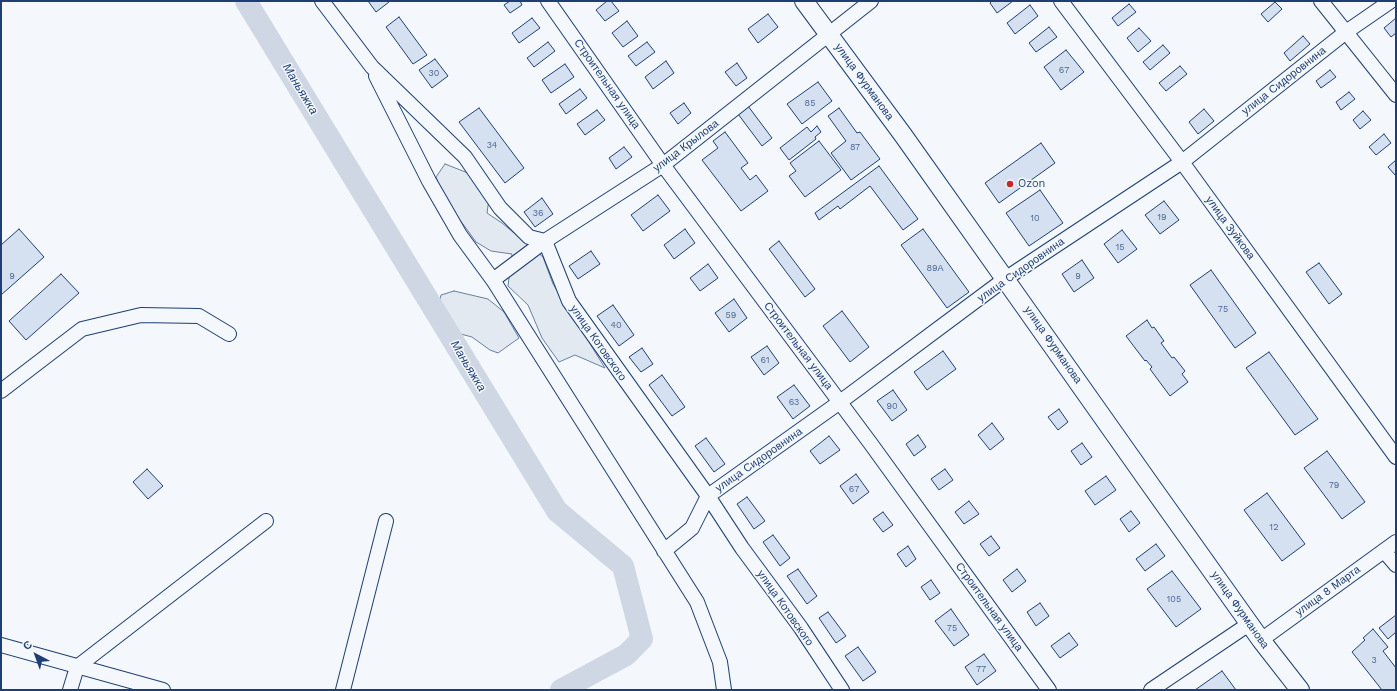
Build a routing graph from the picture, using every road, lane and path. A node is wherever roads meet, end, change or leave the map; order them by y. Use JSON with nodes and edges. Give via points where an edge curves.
{"nodes":[{"id":1,"x":322,"y":1,"type":"edge"},
{"id":2,"x":548,"y":1,"type":"edge"},
{"id":3,"x":804,"y":1,"type":"edge"},
{"id":4,"x":871,"y":1,"type":"edge"},
{"id":5,"x":1061,"y":1,"type":"edge"},
{"id":6,"x":1321,"y":1,"type":"edge"},
{"id":7,"x":1391,"y":1,"type":"edge"},
{"id":8,"x":1346,"y":32,"type":"junction"},
{"id":9,"x":829,"y":35,"type":"junction"},
{"id":10,"x":372,"y":67,"type":"junction"},
{"id":11,"x":1396,"y":95,"type":"edge"},
{"id":12,"x":1182,"y":162,"type":"junction"},
{"id":13,"x":663,"y":165,"type":"junction"},
{"id":14,"x":545,"y":241,"type":"junction"},
{"id":15,"x":1005,"y":278,"type":"junction"},
{"id":16,"x":493,"y":280,"type":"junction"},
{"id":17,"x":230,"y":334,"type":"dead end"},
{"id":18,"x":1,"y":391,"type":"edge"},
{"id":19,"x":840,"y":402,"type":"junction"},
{"id":20,"x":1396,"y":457,"type":"edge"},
{"id":21,"x":708,"y":496,"type":"junction"},
{"id":22,"x":266,"y":521,"type":"dead end"},
{"id":23,"x":386,"y":521,"type":"dead end"},
{"id":24,"x":1396,"y":542,"type":"edge"},
{"id":25,"x":664,"y":551,"type":"junction"},
{"id":26,"x":1384,"y":551,"type":"junction"},
{"id":27,"x":1396,"y":565,"type":"edge"},
{"id":28,"x":1249,"y":624,"type":"junction"},
{"id":29,"x":1261,"y":640,"type":"junction"},
{"id":30,"x":1,"y":645,"type":"edge"},
{"id":31,"x":77,"y":667,"type":"junction"},
{"id":32,"x":70,"y":690,"type":"edge"},
{"id":33,"x":163,"y":690,"type":"edge"},
{"id":34,"x":343,"y":690,"type":"edge"},
{"id":35,"x":724,"y":690,"type":"edge"},
{"id":36,"x":842,"y":690,"type":"edge"},
{"id":37,"x":1049,"y":690,"type":"edge"},
{"id":38,"x":1151,"y":690,"type":"edge"},
{"id":39,"x":1300,"y":690,"type":"edge"}],
"edges":[{"from":1,"to":10,"type":"street"},
{"from":2,"to":13,"type":"street","name":"Строительная улица"},
{"from":3,"to":9,"type":"main road","name":"улица Фурманова"},
{"from":4,"to":9,"type":"street","name":"улица Крылова"},
{"from":5,"to":12,"type":"street","name":"улица Зуйкова"},
{"from":6,"to":8,"type":"street"},
{"from":7,"to":8,"type":"street","name":"улица Сидоровнина"},
{"from":8,"to":11,"type":"street"},
{"from":8,"to":12,"type":"street","name":"улица Сидоровнина"},
{"from":9,"to":13,"type":"street","name":"улица Крылова"},
{"from":9,"to":15,"type":"main road","name":"улица Фурманова"},
{"from":10,"to":14,"type":"street","via":[[465,157],[500,208],[529,237]]},
{"from":10,"to":16,"type":"street","via":[[429,181],[460,235]]},
{"from":12,"to":15,"type":"street","name":"улица Сидоровнина"},
{"from":12,"to":20,"type":"street","name":"улица Зуйкова"},
{"from":13,"to":14,"type":"street","name":"улица Крылова"},
{"from":13,"to":19,"type":"street","name":"Строительная улица"},
{"from":14,"to":16,"type":"street","name":"улица Крылова"},
{"from":14,"to":21,"type":"street","name":"улица Котовского","via":[[568,301]]},
{"from":15,"to":19,"type":"street","name":"улица Сидоровнина"},
{"from":15,"to":28,"type":"main road","name":"улица Фурманова"},
{"from":16,"to":25,"type":"street"},
{"from":17,"to":18,"type":"street","via":[[199,316],[141,316],[82,329]]},
{"from":19,"to":21,"type":"street","name":"улица Сидоровнина"},
{"from":19,"to":37,"type":"street","name":"Строительная улица"},
{"from":21,"to":25,"type":"street","name":"улица Сидоровнина","via":[[692,528]]},
{"from":21,"to":36,"type":"street","name":"улица Котовского"},
{"from":22,"to":31,"type":"street"},
{"from":23,"to":34,"type":"street"},
{"from":24,"to":26,"type":"street","name":"улица 8 Марта"},
{"from":25,"to":35,"type":"street","via":[[697,602],[720,662]]},
{"from":26,"to":27,"type":"street"},
{"from":26,"to":29,"type":"street","name":"улица 8 Марта"},
{"from":28,"to":29,"type":"main road","name":"улица Фурманова"},
{"from":28,"to":38,"type":"street"},
{"from":29,"to":39,"type":"main road","name":"улица Фурманова"},
{"from":30,"to":31,"type":"street"},
{"from":31,"to":32,"type":"street"},
{"from":31,"to":33,"type":"street"}]}
